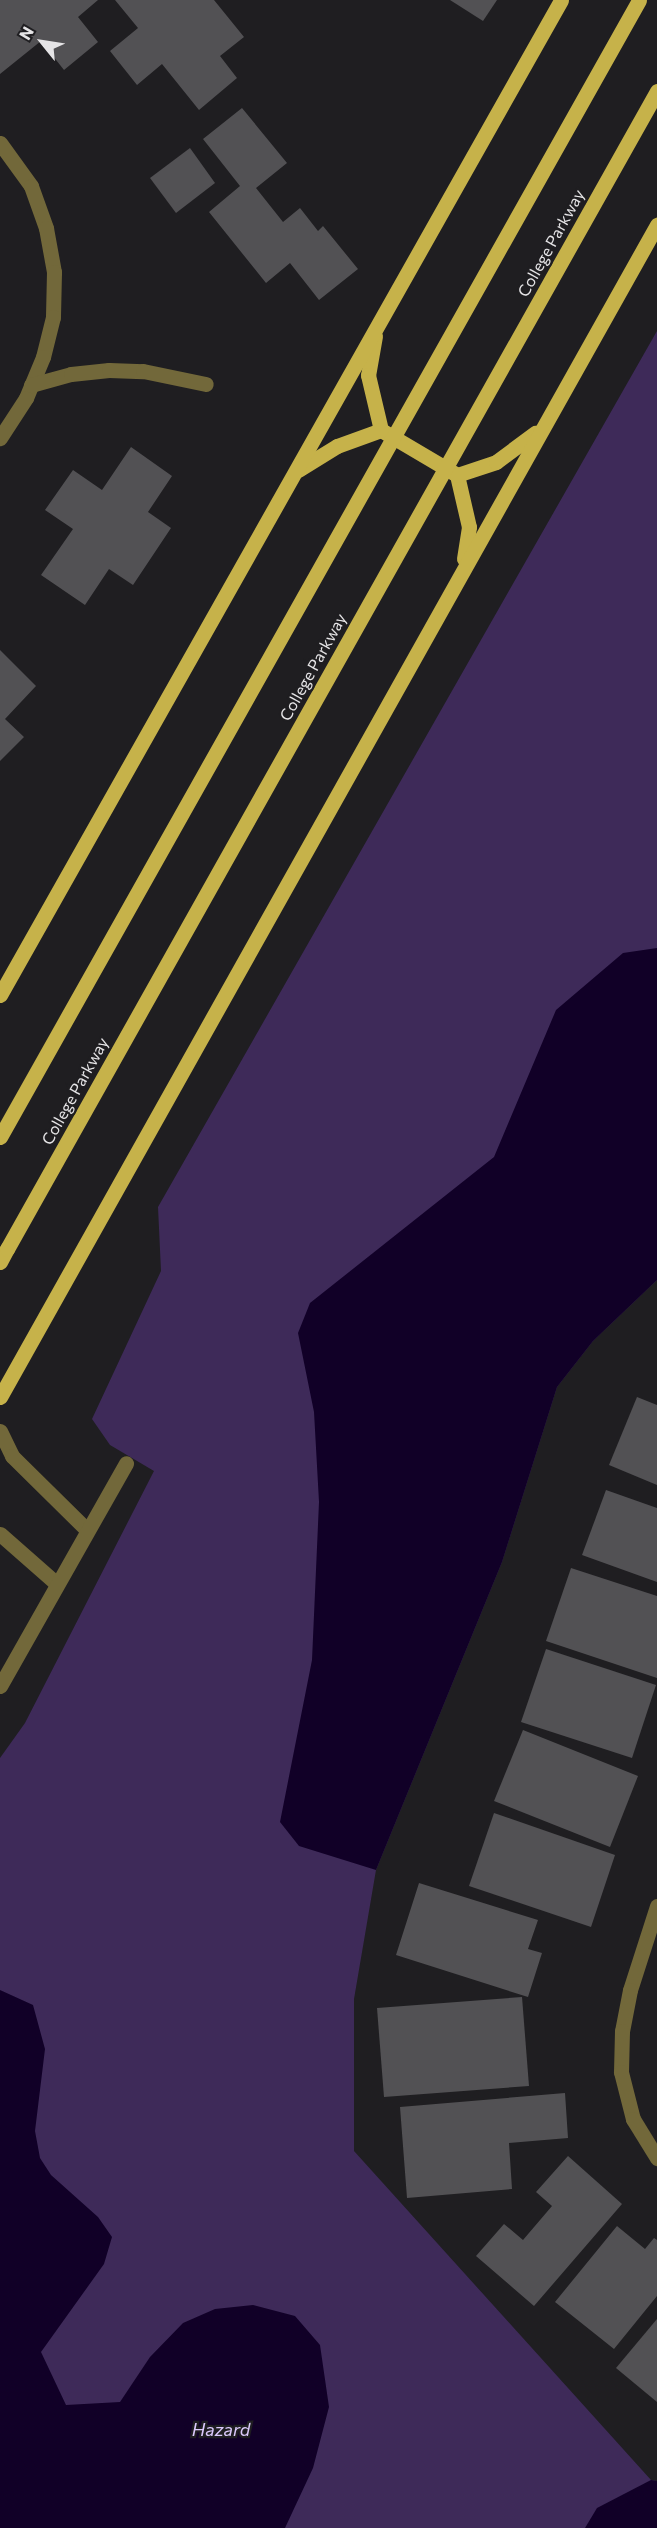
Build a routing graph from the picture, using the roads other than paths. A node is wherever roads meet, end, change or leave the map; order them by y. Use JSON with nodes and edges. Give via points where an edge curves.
{"nodes":[{"id":1,"x":561,"y":0,"type":"edge"},
{"id":2,"x":639,"y":0,"type":"edge"},
{"id":3,"x":657,"y":91,"type":"edge"},
{"id":4,"x":0,"y":143,"type":"edge"},
{"id":5,"x":657,"y":225,"type":"edge"},
{"id":6,"x":377,"y":325,"type":"junction"},
{"id":7,"x":206,"y":384,"type":"dead end"},
{"id":8,"x":31,"y":385,"type":"junction"},
{"id":9,"x":543,"y":426,"type":"junction"},
{"id":10,"x":381,"y":430,"type":"junction"},
{"id":11,"x":0,"y":438,"type":"edge"},
{"id":12,"x":295,"y":472,"type":"junction"},
{"id":13,"x":457,"y":475,"type":"junction"},
{"id":14,"x":463,"y":568,"type":"junction"},
{"id":15,"x":0,"y":995,"type":"edge"},
{"id":16,"x":0,"y":1137,"type":"edge"},
{"id":17,"x":3,"y":1255,"type":"edge"},
{"id":18,"x":0,"y":1397,"type":"edge"},
{"id":19,"x":0,"y":1431,"type":"edge"},
{"id":20,"x":126,"y":1463,"type":"dead end"},
{"id":21,"x":87,"y":1530,"type":"junction"},
{"id":22,"x":0,"y":1534,"type":"edge"},
{"id":23,"x":57,"y":1584,"type":"junction"},
{"id":24,"x":0,"y":1686,"type":"edge"},
{"id":25,"x":657,"y":1906,"type":"edge"},
{"id":26,"x":657,"y":2158,"type":"edge"}],
"edges":[{"from":1,"to":6,"type":"main road"},
{"from":2,"to":16,"type":"main road","bridge":true},
{"from":3,"to":17,"type":"main road","name":"College Parkway","bridge":true},
{"from":4,"to":8,"type":"street","via":[[31,186],[46,228],[54,272],[53,317]]},
{"from":5,"to":9,"type":"main road"},
{"from":6,"to":10,"type":"main road","via":[[368,375]]},
{"from":6,"to":12,"type":"main road"},
{"from":7,"to":8,"type":"street","via":[[143,371],[109,370],[71,374]]},
{"from":8,"to":11,"type":"street"},
{"from":9,"to":13,"type":"main road","via":[[512,453]]},
{"from":9,"to":14,"type":"main road"},
{"from":10,"to":12,"type":"main road","via":[[337,446]]},
{"from":10,"to":13,"type":"main road"},
{"from":12,"to":15,"type":"main road"},
{"from":13,"to":14,"type":"main road","via":[[469,527]]},
{"from":14,"to":18,"type":"main road"},
{"from":19,"to":21,"type":"street","via":[[12,1456]]},
{"from":20,"to":21,"type":"street"},
{"from":21,"to":23,"type":"street"},
{"from":22,"to":23,"type":"street"},
{"from":23,"to":24,"type":"street"},
{"from":25,"to":26,"type":"street","via":[[630,1990],[622,2031],[621,2072],[633,2119]]}]}
